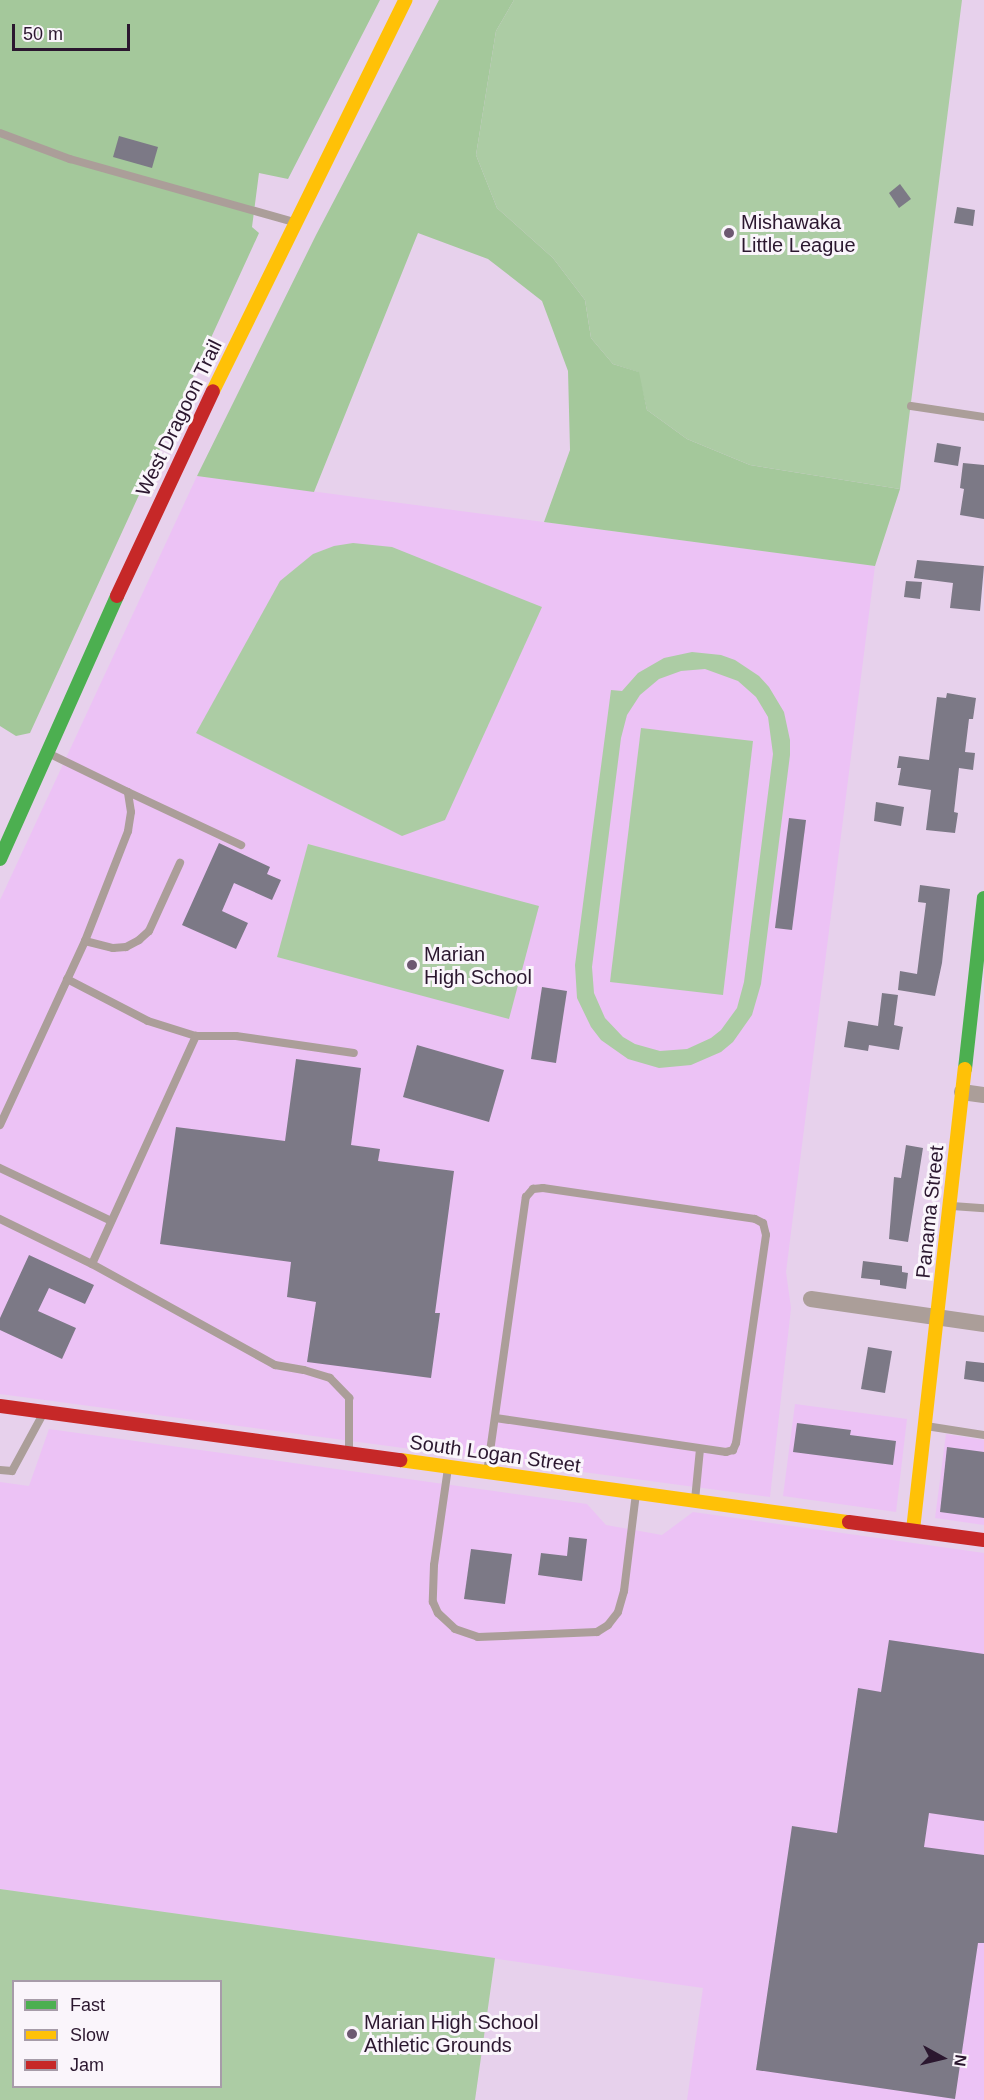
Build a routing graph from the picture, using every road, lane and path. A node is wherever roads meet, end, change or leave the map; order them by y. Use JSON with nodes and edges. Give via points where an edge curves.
{"nodes":[{"id":1,"x":405,"y":0,"type":"edge"},
{"id":2,"x":0,"y":133,"type":"edge"},
{"id":3,"x":295,"y":222,"type":"junction"},
{"id":4,"x":911,"y":406,"type":"dead end"},
{"id":5,"x":984,"y":417,"type":"edge"},
{"id":6,"x":47,"y":753,"type":"junction"},
{"id":7,"x":128,"y":792,"type":"junction"},
{"id":8,"x":241,"y":845,"type":"dead end"},
{"id":9,"x":0,"y":859,"type":"edge"},
{"id":10,"x":180,"y":863,"type":"dead end"},
{"id":11,"x":984,"y":898,"type":"edge"},
{"id":12,"x":85,"y":941,"type":"junction"},
{"id":13,"x":67,"y":979,"type":"junction"},
{"id":14,"x":979,"y":982,"type":"edge"},
{"id":15,"x":196,"y":1036,"type":"junction"},
{"id":16,"x":354,"y":1053,"type":"dead end"},
{"id":17,"x":962,"y":1092,"type":"junction"},
{"id":18,"x":984,"y":1095,"type":"edge"},
{"id":19,"x":0,"y":1125,"type":"edge"},
{"id":20,"x":0,"y":1168,"type":"edge"},
{"id":21,"x":950,"y":1205,"type":"junction"},
{"id":22,"x":984,"y":1208,"type":"edge"},
{"id":23,"x":0,"y":1219,"type":"edge"},
{"id":24,"x":111,"y":1221,"type":"junction"},
{"id":25,"x":92,"y":1264,"type":"junction"},
{"id":26,"x":810,"y":1299,"type":"dead end"},
{"id":27,"x":938,"y":1317,"type":"junction"},
{"id":28,"x":984,"y":1324,"type":"edge"},
{"id":29,"x":0,"y":1406,"type":"edge"},
{"id":30,"x":44,"y":1412,"type":"junction"},
{"id":31,"x":495,"y":1418,"type":"junction"},
{"id":32,"x":925,"y":1426,"type":"junction"},
{"id":33,"x":984,"y":1435,"type":"edge"},
{"id":34,"x":700,"y":1449,"type":"junction"},
{"id":35,"x":349,"y":1454,"type":"junction"},
{"id":36,"x":448,"y":1467,"type":"junction"},
{"id":37,"x":0,"y":1470,"type":"edge"},
{"id":38,"x":487,"y":1473,"type":"junction"},
{"id":39,"x":636,"y":1493,"type":"junction"},
{"id":40,"x":695,"y":1501,"type":"junction"},
{"id":41,"x":913,"y":1530,"type":"junction"},
{"id":42,"x":984,"y":1540,"type":"edge"}],
"edges":[{"from":1,"to":3,"type":"street","name":"West Dragoon Trail"},
{"from":2,"to":3,"type":"lane","via":[[70,159]]},
{"from":3,"to":6,"type":"street","name":"West Dragoon Trail","via":[[166,487]]},
{"from":4,"to":5,"type":"lane"},
{"from":6,"to":7,"type":"lane"},
{"from":6,"to":9,"type":"street","name":"West Dragoon Trail"},
{"from":7,"to":8,"type":"lane"},
{"from":7,"to":12,"type":"lane","via":[[128,831]]},
{"from":10,"to":12,"type":"lane","via":[[149,931],[139,940],[113,948]]},
{"from":11,"to":14,"type":"street","name":"Panama Street"},
{"from":12,"to":13,"type":"lane"},
{"from":13,"to":15,"type":"lane","via":[[148,1021]]},
{"from":13,"to":19,"type":"lane"},
{"from":14,"to":17,"type":"street","name":"Panama Street"},
{"from":15,"to":16,"type":"lane","via":[[236,1036]]},
{"from":15,"to":24,"type":"lane"},
{"from":17,"to":18,"type":"street"},
{"from":17,"to":21,"type":"street","name":"Panama Street"},
{"from":20,"to":24,"type":"lane"},
{"from":21,"to":22,"type":"lane"},
{"from":21,"to":27,"type":"street","name":"Panama Street"},
{"from":23,"to":25,"type":"lane"},
{"from":24,"to":25,"type":"lane"},
{"from":25,"to":35,"type":"lane","via":[[275,1365],[330,1378],[350,1398]]},
{"from":26,"to":27,"type":"street"},
{"from":27,"to":28,"type":"street"},
{"from":27,"to":32,"type":"street","name":"Panama Street"},
{"from":29,"to":30,"type":"street","name":"South Logan Street"},
{"from":30,"to":35,"type":"street","name":"South Logan Street"},
{"from":30,"to":37,"type":"lane","via":[[12,1472]]},
{"from":31,"to":34,"type":"lane"},
{"from":31,"to":34,"type":"lane","via":[[526,1197],[533,1190],[543,1188],[755,1219],[763,1223],[766,1235],[736,1443],[733,1450],[726,1452]]},
{"from":31,"to":38,"type":"lane"},
{"from":32,"to":33,"type":"lane"},
{"from":32,"to":41,"type":"street","name":"Panama Street"},
{"from":34,"to":40,"type":"lane"},
{"from":35,"to":36,"type":"street","name":"South Logan Street"},
{"from":36,"to":38,"type":"street","name":"South Logan Street"},
{"from":36,"to":39,"type":"lane","via":[[432,1602],[455,1629],[478,1637],[597,1632],[608,1625],[618,1612],[624,1591]]},
{"from":38,"to":39,"type":"street","name":"South Logan Street"},
{"from":39,"to":40,"type":"street","name":"South Logan Street"},
{"from":40,"to":41,"type":"street","name":"South Logan Street"},
{"from":41,"to":42,"type":"street","name":"South Logan Street"}]}
